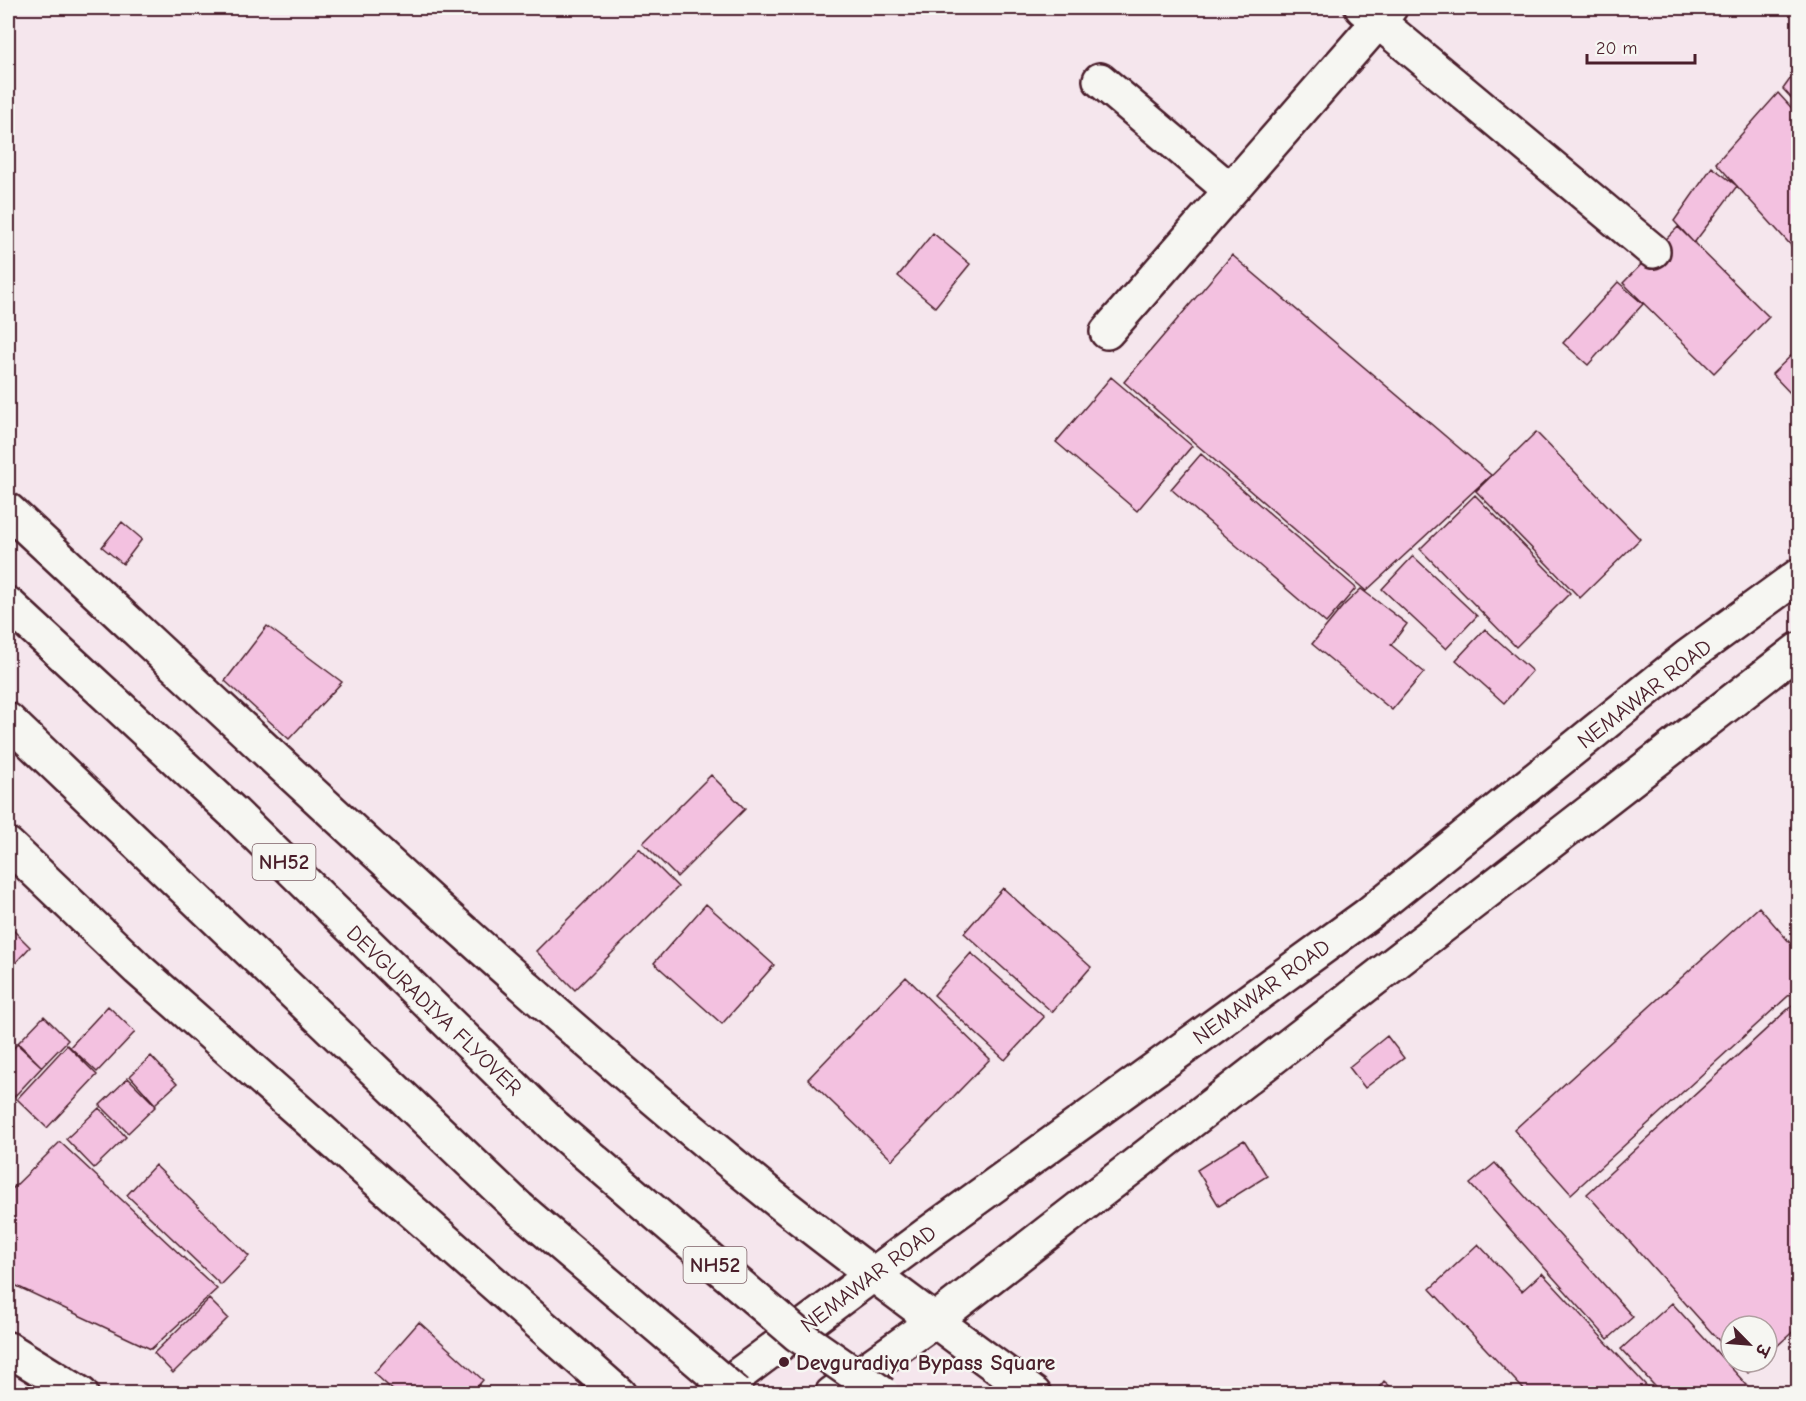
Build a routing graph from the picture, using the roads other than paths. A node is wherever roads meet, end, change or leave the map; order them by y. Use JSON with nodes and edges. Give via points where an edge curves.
{"nodes":[{"id":1,"x":1376,"y":12,"type":"edge"},
{"id":2,"x":1100,"y":80,"type":"dead end"},
{"id":3,"x":1230,"y":190,"type":"junction"},
{"id":4,"x":1653,"y":251,"type":"dead end"},
{"id":5,"x":1107,"y":332,"type":"dead end"},
{"id":6,"x":8,"y":510,"type":"edge"},
{"id":7,"x":1798,"y":576,"type":"edge"},
{"id":8,"x":8,"y":604,"type":"edge"},
{"id":9,"x":1798,"y":650,"type":"edge"},
{"id":10,"x":8,"y":720,"type":"edge"},
{"id":11,"x":8,"y":845,"type":"edge"},
{"id":12,"x":871,"y":1275,"type":"junction"},
{"id":13,"x":934,"y":1321,"type":"junction"},
{"id":14,"x":8,"y":1349,"type":"edge"},
{"id":15,"x":619,"y":1393,"type":"edge"},
{"id":16,"x":81,"y":1394,"type":"edge"},
{"id":17,"x":713,"y":1394,"type":"edge"},
{"id":18,"x":737,"y":1394,"type":"edge"},
{"id":19,"x":832,"y":1394,"type":"edge"},
{"id":20,"x":883,"y":1394,"type":"edge"},
{"id":21,"x":1034,"y":1394,"type":"edge"}],
"edges":[{"from":1,"to":3,"type":"main road"},
{"from":1,"to":4,"type":"main road"},
{"from":2,"to":3,"type":"main road"},
{"from":3,"to":5,"type":"main road"},
{"from":6,"to":12,"type":"main road","via":[[549,1009]]},
{"from":7,"to":12,"type":"main road","name":"NEMAWAR ROAD","via":[[1687,657],[1366,916]]},
{"from":8,"to":20,"type":"main road","name":"DEVGURADIYA FLYOVER","number":"NH52","bridge":true,"via":[[234,813],[555,1127],[798,1335]]},
{"from":9,"to":13,"type":"main road"},
{"from":10,"to":18,"type":"main road","bridge":true,"via":[[519,1208]]},
{"from":11,"to":15,"type":"main road","via":[[147,977]]},
{"from":12,"to":13,"type":"main road"},
{"from":12,"to":17,"type":"main road","name":"NEMAWAR ROAD"},
{"from":13,"to":19,"type":"main road"},
{"from":13,"to":21,"type":"main road"},
{"from":14,"to":16,"type":"main road"}]}
